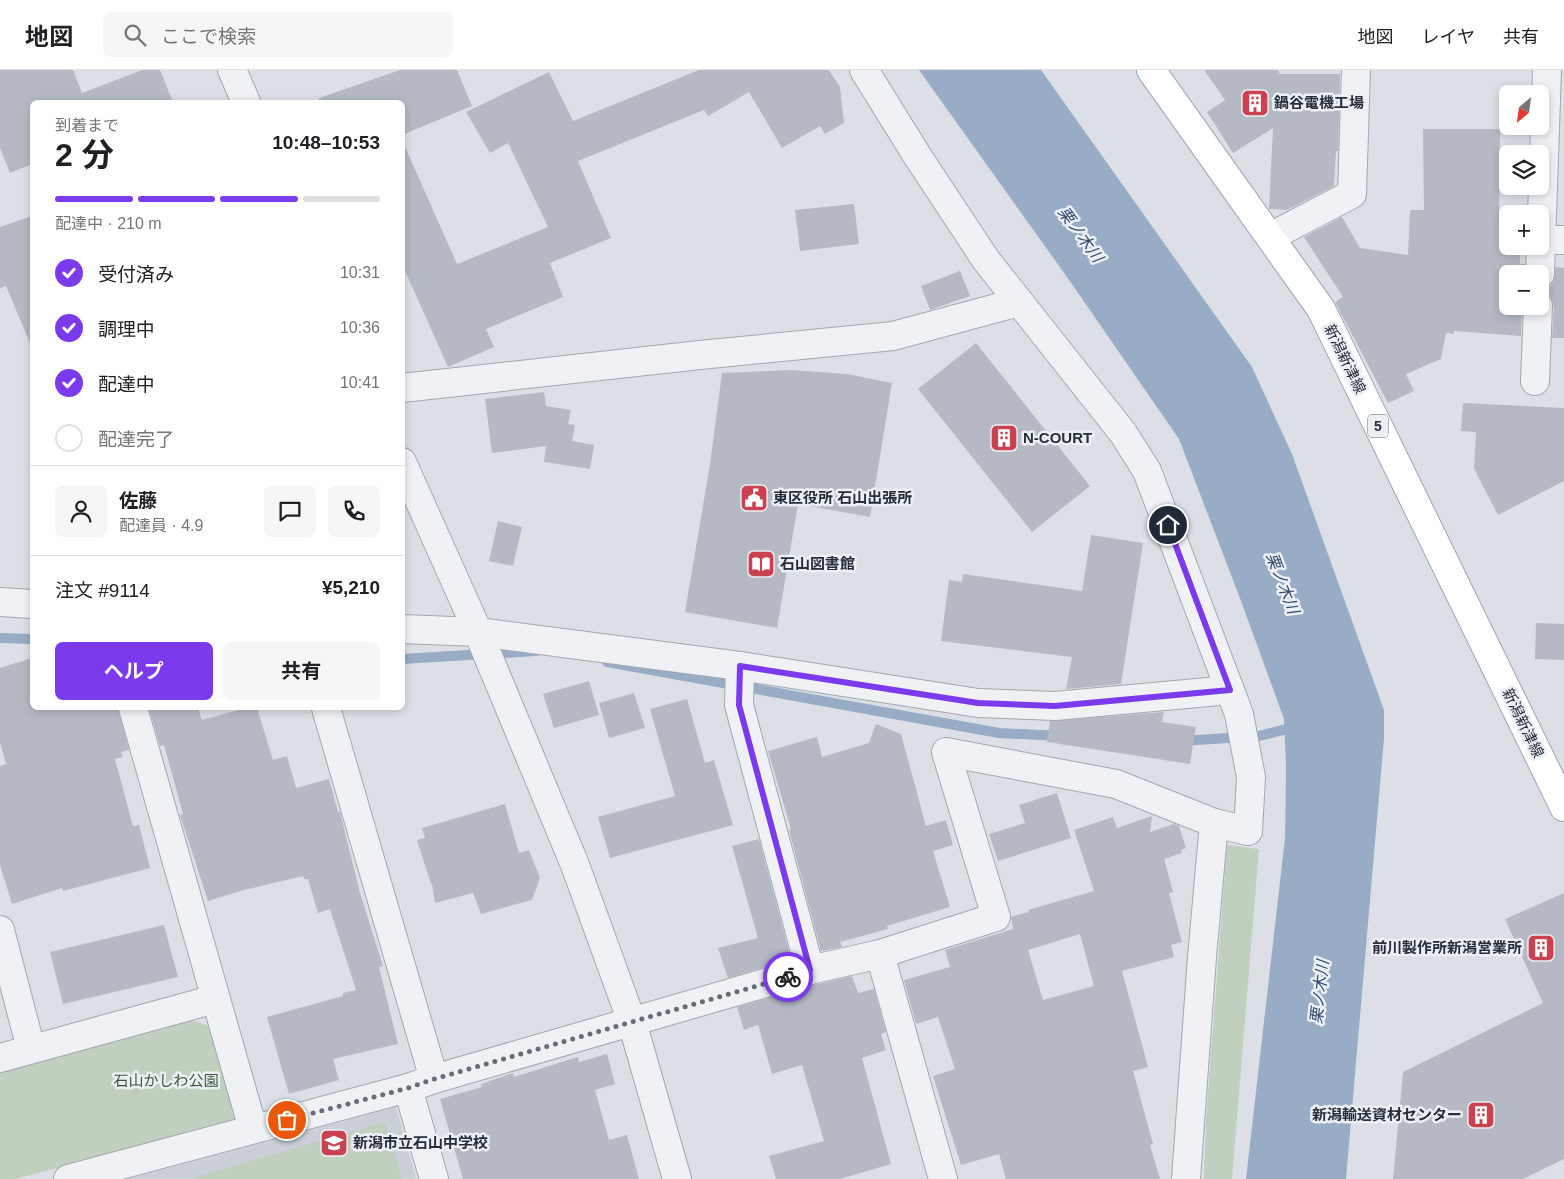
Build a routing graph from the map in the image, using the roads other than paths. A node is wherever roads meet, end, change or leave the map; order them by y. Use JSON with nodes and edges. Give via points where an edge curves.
{"nodes":[{"id":1,"x":232,"y":70,"type":"edge"},
{"id":2,"x":864,"y":70,"type":"edge"},
{"id":3,"x":1151,"y":70,"type":"edge"},
{"id":4,"x":1356,"y":70,"type":"edge"},
{"id":5,"x":1553,"y":75,"type":"edge"},
{"id":6,"x":245,"y":100,"type":"edge"},
{"id":7,"x":1270,"y":237,"type":"junction"},
{"id":8,"x":1552,"y":240,"type":"edge"},
{"id":9,"x":1543,"y":265,"type":"edge"},
{"id":10,"x":1019,"y":302,"type":"junction"},
{"id":11,"x":1538,"y":315,"type":"edge"},
{"id":12,"x":1536,"y":381,"type":"dead end"},
{"id":13,"x":405,"y":388,"type":"edge"},
{"id":14,"x":405,"y":469,"type":"edge"},
{"id":15,"x":0,"y":602,"type":"edge"},
{"id":16,"x":30,"y":604,"type":"edge"},
{"id":17,"x":405,"y":629,"type":"edge"},
{"id":18,"x":478,"y":632,"type":"junction"},
{"id":19,"x":740,"y":666,"type":"junction"},
{"id":20,"x":1230,"y":690,"type":"junction"},
{"id":21,"x":134,"y":710,"type":"edge"},
{"id":22,"x":327,"y":710,"type":"edge"},
{"id":23,"x":1564,"y":807,"type":"edge"},
{"id":24,"x":1214,"y":823,"type":"junction"},
{"id":25,"x":0,"y":930,"type":"edge"},
{"id":26,"x":880,"y":954,"type":"junction"},
{"id":27,"x":810,"y":970,"type":"junction"},
{"id":28,"x":215,"y":999,"type":"junction"},
{"id":29,"x":632,"y":1022,"type":"junction"},
{"id":30,"x":31,"y":1049,"type":"junction"},
{"id":31,"x":0,"y":1058,"type":"edge"},
{"id":32,"x":434,"y":1079,"type":"junction"},
{"id":33,"x":408,"y":1088,"type":"junction"},
{"id":34,"x":252,"y":1129,"type":"junction"},
{"id":35,"x":68,"y":1179,"type":"edge"},
{"id":36,"x":434,"y":1179,"type":"edge"},
{"id":37,"x":677,"y":1179,"type":"edge"},
{"id":38,"x":943,"y":1179,"type":"edge"},
{"id":39,"x":1186,"y":1179,"type":"edge"}],
"edges":[{"from":1,"to":6,"type":"street"},
{"from":2,"to":10,"type":"street","via":[[986,260]]},
{"from":3,"to":7,"type":"main road","name":"新潟新津線","number":"5"},
{"from":4,"to":7,"type":"street","via":[[1352,194]]},
{"from":5,"to":8,"type":"street"},
{"from":7,"to":23,"type":"main road","name":"新潟新津線","number":"5","via":[[1321,309]]},
{"from":8,"to":9,"type":"street"},
{"from":10,"to":13,"type":"street","via":[[893,336]]},
{"from":10,"to":20,"type":"street","via":[[1123,433],[1146,470]]},
{"from":11,"to":12,"type":"street"},
{"from":14,"to":18,"type":"street"},
{"from":15,"to":16,"type":"street"},
{"from":17,"to":18,"type":"street"},
{"from":18,"to":19,"type":"street"},
{"from":18,"to":29,"type":"street","via":[[575,865]]},
{"from":19,"to":20,"type":"street","via":[[978,703],[1055,706]]},
{"from":19,"to":27,"type":"street","via":[[739,705]]},
{"from":20,"to":24,"type":"street","via":[[1239,714],[1250,777],[1248,831]]},
{"from":21,"to":28,"type":"street"},
{"from":22,"to":32,"type":"street"},
{"from":24,"to":26,"type":"street","via":[[1116,784],[946,752],[996,916]]},
{"from":24,"to":39,"type":"street"},
{"from":25,"to":30,"type":"street"},
{"from":26,"to":27,"type":"street"},
{"from":26,"to":38,"type":"street"},
{"from":27,"to":29,"type":"street"},
{"from":28,"to":30,"type":"street"},
{"from":28,"to":34,"type":"street"},
{"from":29,"to":32,"type":"street"},
{"from":29,"to":37,"type":"street"},
{"from":30,"to":31,"type":"street"},
{"from":32,"to":33,"type":"street"},
{"from":33,"to":34,"type":"street"},
{"from":33,"to":36,"type":"street"},
{"from":34,"to":35,"type":"street"}]}
